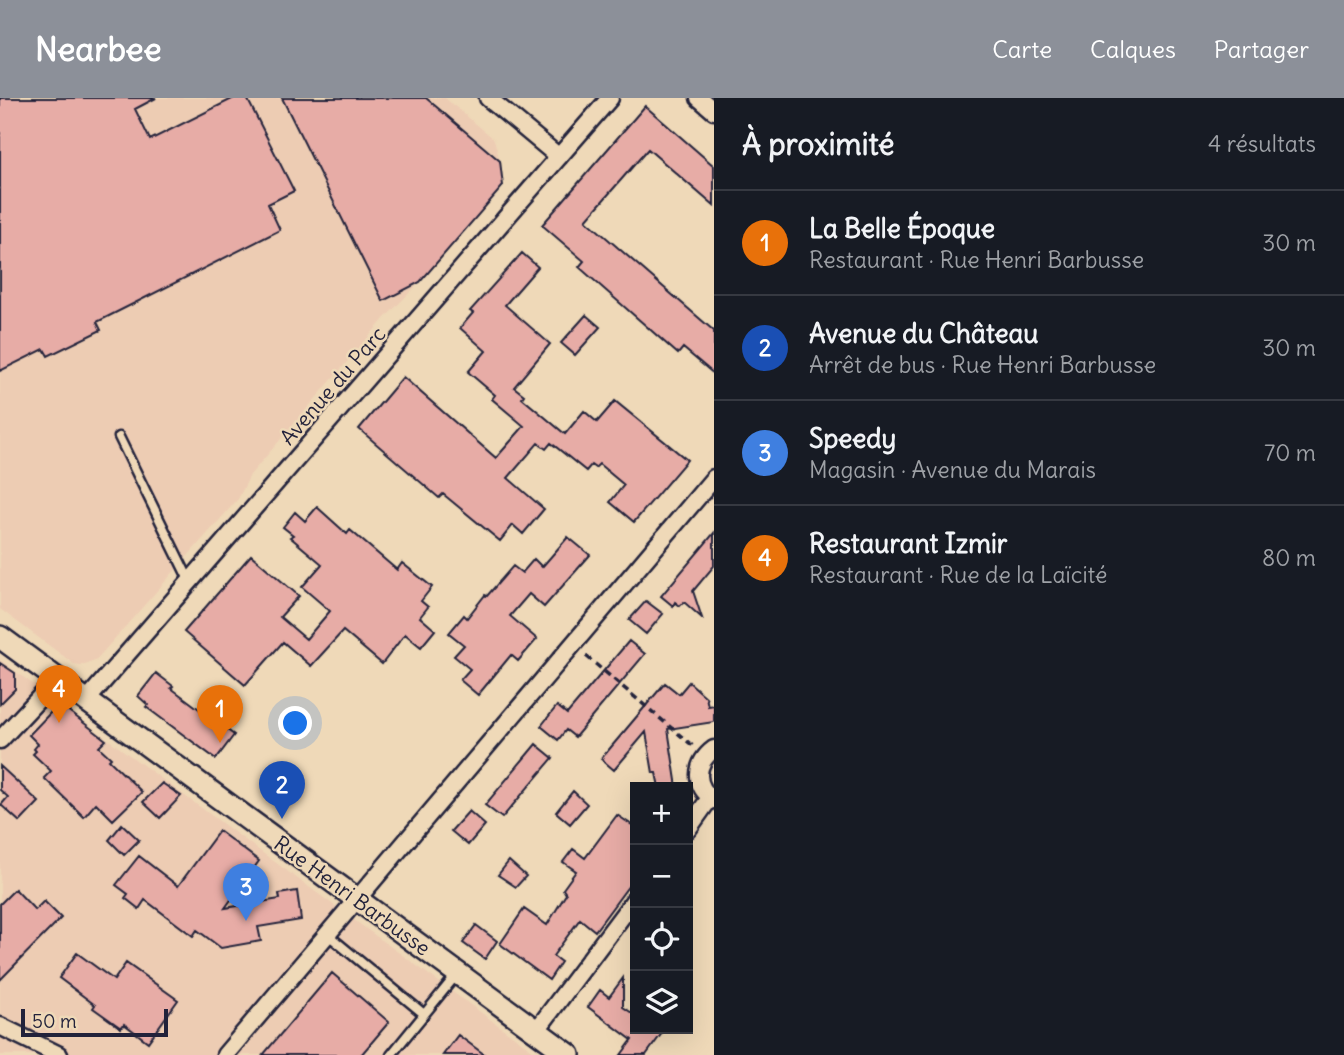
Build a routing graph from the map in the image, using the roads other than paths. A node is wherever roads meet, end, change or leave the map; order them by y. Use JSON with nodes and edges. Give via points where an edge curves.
{"nodes":[{"id":1,"x":488,"y":98,"type":"edge"},
{"id":2,"x":610,"y":98,"type":"edge"},
{"id":3,"x":699,"y":98,"type":"edge"},
{"id":4,"x":714,"y":111,"type":"edge"},
{"id":5,"x":559,"y":157,"type":"junction"},
{"id":6,"x":119,"y":437,"type":"dead end"},
{"id":7,"x":714,"y":478,"type":"edge"},
{"id":8,"x":190,"y":582,"type":"junction"},
{"id":9,"x":0,"y":638,"type":"edge"},
{"id":10,"x":57,"y":679,"type":"junction"},
{"id":11,"x":86,"y":701,"type":"junction"},
{"id":12,"x":0,"y":740,"type":"edge"},
{"id":13,"x":710,"y":752,"type":"edge"},
{"id":14,"x":712,"y":799,"type":"edge"},
{"id":15,"x":693,"y":823,"type":"edge"},
{"id":16,"x":356,"y":899,"type":"junction"},
{"id":17,"x":630,"y":906,"type":"edge"},
{"id":18,"x":327,"y":934,"type":"junction"},
{"id":19,"x":457,"y":974,"type":"junction"},
{"id":20,"x":424,"y":1014,"type":"junction"},
{"id":21,"x":0,"y":1026,"type":"edge"},
{"id":22,"x":536,"y":1031,"type":"junction"},
{"id":23,"x":59,"y":1055,"type":"edge"},
{"id":24,"x":225,"y":1055,"type":"edge"},
{"id":25,"x":391,"y":1055,"type":"edge"},
{"id":26,"x":569,"y":1055,"type":"edge"}],
"edges":[{"from":1,"to":5,"type":"street"},
{"from":2,"to":5,"type":"street","name":"Avenue du Parc"},
{"from":3,"to":4,"type":"street"},
{"from":5,"to":8,"type":"street","name":"Avenue du Parc"},
{"from":6,"to":8,"type":"lane"},
{"from":7,"to":16,"type":"street"},
{"from":8,"to":11,"type":"street","name":"Avenue du Parc"},
{"from":9,"to":10,"type":"street","name":"Rue Henri Barbusse"},
{"from":10,"to":11,"type":"street","name":"Rue Henri Barbusse"},
{"from":10,"to":12,"type":"street"},
{"from":11,"to":16,"type":"street","name":"Rue Henri Barbusse"},
{"from":13,"to":14,"type":"street","via":[[699,778]]},
{"from":14,"to":15,"type":"street"},
{"from":16,"to":18,"type":"street"},
{"from":16,"to":19,"type":"street","name":"Rue Henri Barbusse"},
{"from":17,"to":22,"type":"street"},
{"from":18,"to":20,"type":"lane"},
{"from":18,"to":24,"type":"street"},
{"from":19,"to":20,"type":"lane"},
{"from":19,"to":22,"type":"street","name":"Rue Henri Barbusse"},
{"from":20,"to":25,"type":"lane"},
{"from":21,"to":23,"type":"street"},
{"from":22,"to":26,"type":"street","name":"Rue Henri Barbusse"}]}
